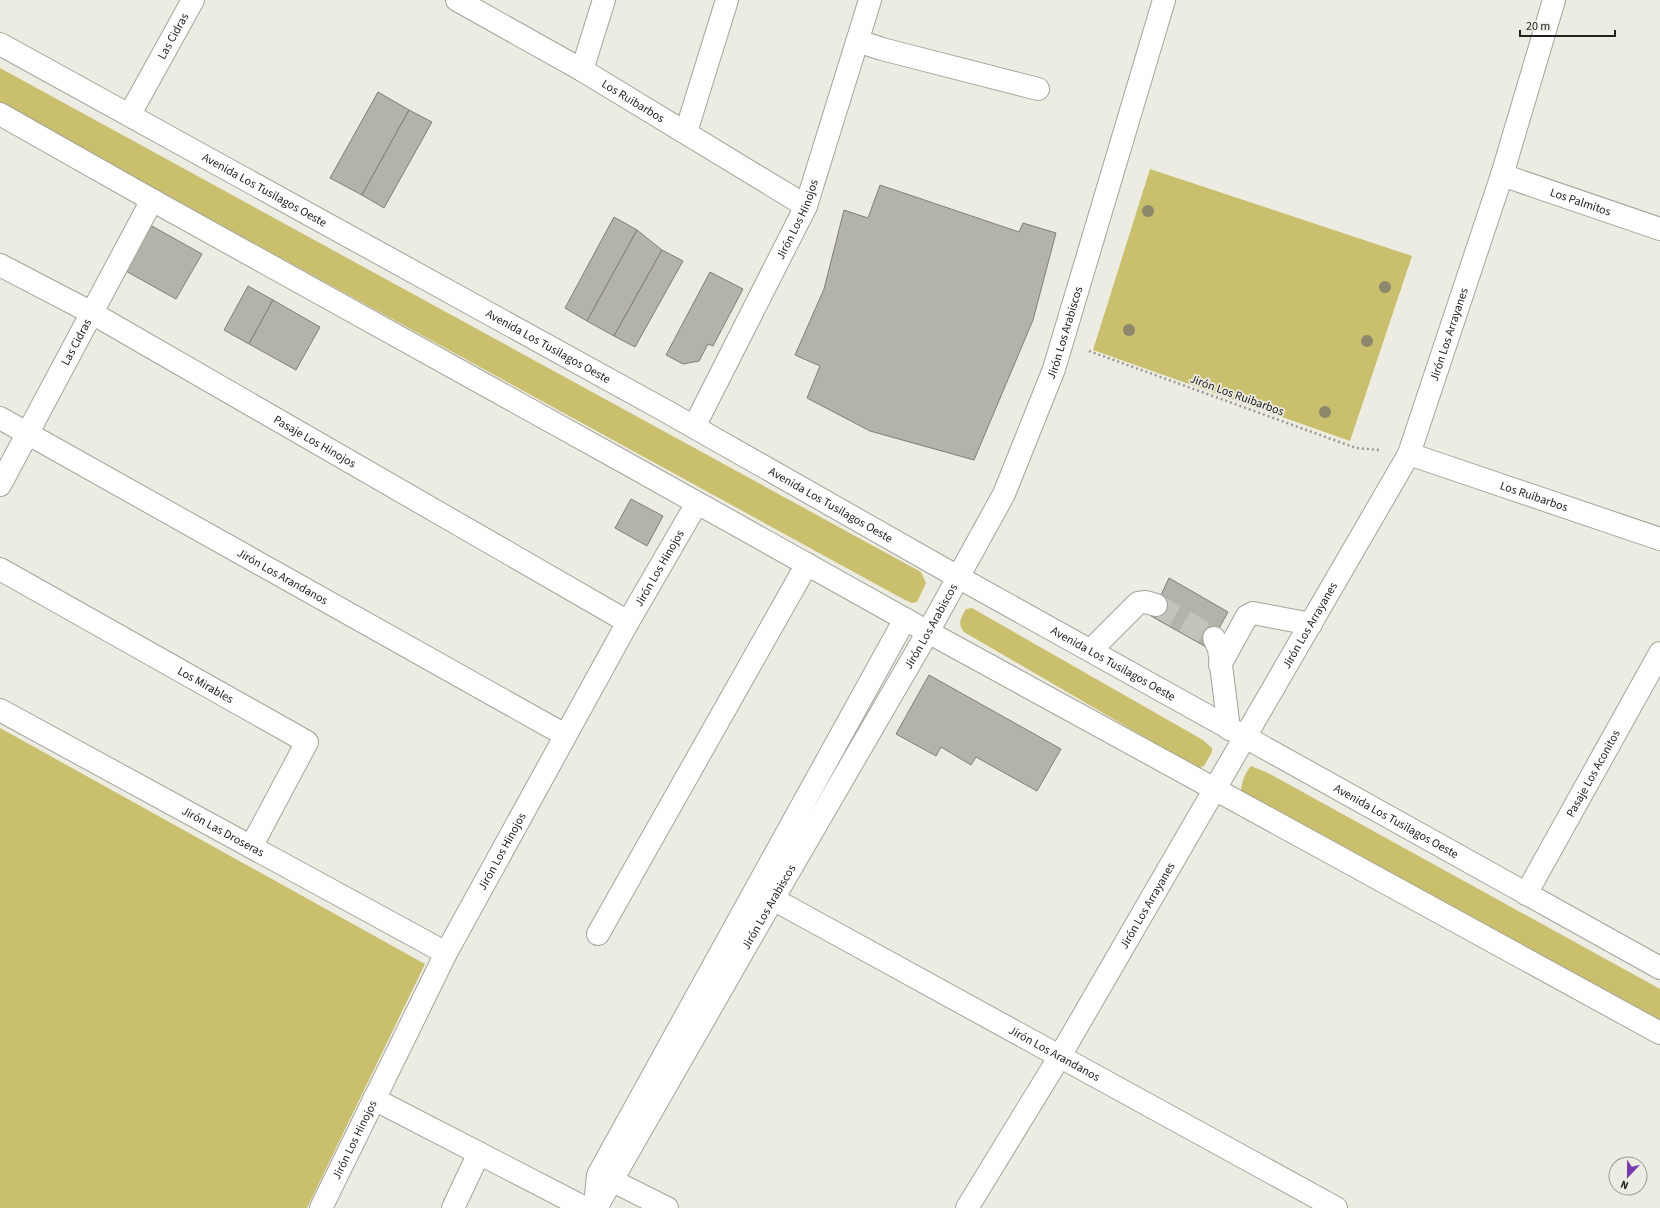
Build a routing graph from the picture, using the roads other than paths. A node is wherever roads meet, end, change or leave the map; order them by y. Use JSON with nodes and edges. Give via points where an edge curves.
{"nodes":[{"id":1,"x":193,"y":0,"type":"edge"},
{"id":2,"x":457,"y":0,"type":"edge"},
{"id":3,"x":604,"y":0,"type":"edge"},
{"id":4,"x":727,"y":0,"type":"edge"},
{"id":5,"x":870,"y":0,"type":"edge"},
{"id":6,"x":1164,"y":0,"type":"edge"},
{"id":7,"x":1554,"y":0,"type":"edge"},
{"id":8,"x":858,"y":41,"type":"junction"},
{"id":9,"x":0,"y":44,"type":"edge"},
{"id":10,"x":582,"y":70,"type":"junction"},
{"id":11,"x":1038,"y":89,"type":"dead end"},
{"id":12,"x":0,"y":114,"type":"edge"},
{"id":13,"x":130,"y":114,"type":"junction"},
{"id":14,"x":686,"y":132,"type":"junction"},
{"id":15,"x":1502,"y":175,"type":"junction"},
{"id":16,"x":152,"y":200,"type":"junction"},
{"id":17,"x":806,"y":206,"type":"junction"},
{"id":18,"x":1660,"y":229,"type":"edge"},
{"id":19,"x":0,"y":265,"type":"edge"},
{"id":20,"x":92,"y":313,"type":"junction"},
{"id":21,"x":0,"y":418,"type":"edge"},
{"id":22,"x":694,"y":427,"type":"junction"},
{"id":23,"x":27,"y":434,"type":"junction"},
{"id":24,"x":1409,"y":454,"type":"junction"},
{"id":25,"x":0,"y":485,"type":"edge"},
{"id":26,"x":697,"y":503,"type":"junction"},
{"id":27,"x":1660,"y":539,"type":"edge"},
{"id":28,"x":807,"y":564,"type":"junction"},
{"id":29,"x":0,"y":569,"type":"edge"},
{"id":30,"x":958,"y":577,"type":"junction"},
{"id":31,"x":1156,"y":605,"type":"tunnel mouth"},
{"id":32,"x":905,"y":619,"type":"junction"},
{"id":33,"x":628,"y":622,"type":"junction"},
{"id":34,"x":1311,"y":624,"type":"junction"},
{"id":35,"x":928,"y":632,"type":"junction"},
{"id":36,"x":1214,"y":638,"type":"tunnel mouth"},
{"id":37,"x":1091,"y":650,"type":"junction"},
{"id":38,"x":1660,"y":653,"type":"edge"},
{"id":39,"x":1220,"y":665,"type":"junction"},
{"id":40,"x":0,"y":710,"type":"edge"},
{"id":41,"x":1237,"y":733,"type":"junction"},
{"id":42,"x":565,"y":735,"type":"junction"},
{"id":43,"x":1214,"y":790,"type":"junction"},
{"id":44,"x":251,"y":847,"type":"junction"},
{"id":45,"x":1526,"y":894,"type":"junction"},
{"id":46,"x":773,"y":899,"type":"junction"},
{"id":47,"x":598,"y":934,"type":"dead end"},
{"id":48,"x":446,"y":952,"type":"junction"},
{"id":49,"x":1660,"y":968,"type":"edge"},
{"id":50,"x":1660,"y":1033,"type":"edge"},
{"id":51,"x":1060,"y":1056,"type":"junction"},
{"id":52,"x":374,"y":1099,"type":"junction"},
{"id":53,"x":479,"y":1153,"type":"junction"},
{"id":54,"x":612,"y":1181,"type":"junction"},
{"id":55,"x":321,"y":1208,"type":"edge"},
{"id":56,"x":453,"y":1208,"type":"edge"},
{"id":57,"x":585,"y":1208,"type":"edge"},
{"id":58,"x":595,"y":1208,"type":"edge"},
{"id":59,"x":667,"y":1208,"type":"edge"},
{"id":60,"x":968,"y":1208,"type":"edge"},
{"id":61,"x":1336,"y":1208,"type":"edge"}],
"edges":[{"from":1,"to":13,"type":"street","name":"Las Cidras"},
{"from":2,"to":10,"type":"street","name":"Los Ruibarbos"},
{"from":3,"to":10,"type":"street"},
{"from":4,"to":14,"type":"street"},
{"from":5,"to":8,"type":"street","name":"Jirón Los Hinojos"},
{"from":6,"to":30,"type":"street","name":"Jirón Los Arabiscos","via":[[1054,369],[1004,494]]},
{"from":7,"to":15,"type":"street","name":"Jirón Los Arrayanes"},
{"from":8,"to":11,"type":"street"},
{"from":8,"to":17,"type":"street","name":"Jirón Los Hinojos"},
{"from":9,"to":13,"type":"street","name":"Avenida Los Tusilagos Oeste"},
{"from":10,"to":14,"type":"street","name":"Los Ruibarbos"},
{"from":12,"to":16,"type":"street"},
{"from":13,"to":22,"type":"street","name":"Avenida Los Tusilagos Oeste"},
{"from":14,"to":17,"type":"street","name":"Los Ruibarbos"},
{"from":15,"to":18,"type":"street","name":"Los Palmitos"},
{"from":15,"to":24,"type":"street","name":"Jirón Los Arrayanes"},
{"from":16,"to":20,"type":"street","name":"Las Cidras"},
{"from":16,"to":26,"type":"street"},
{"from":17,"to":22,"type":"street","name":"Jirón Los Hinojos"},
{"from":19,"to":20,"type":"street","name":"Pasaje Los Hinojos"},
{"from":20,"to":23,"type":"street","name":"Las Cidras"},
{"from":20,"to":33,"type":"street","name":"Pasaje Los Hinojos"},
{"from":21,"to":23,"type":"street","name":"Jirón Los Arandanos"},
{"from":22,"to":30,"type":"street","name":"Avenida Los Tusilagos Oeste"},
{"from":23,"to":25,"type":"street","name":"Las Cidras"},
{"from":23,"to":42,"type":"street","name":"Jirón Los Arandanos"},
{"from":24,"to":27,"type":"street","name":"Los Ruibarbos"},
{"from":24,"to":34,"type":"street","name":"Jirón Los Arrayanes"},
{"from":26,"to":28,"type":"street"},
{"from":26,"to":33,"type":"street","name":"Jirón Los Hinojos"},
{"from":28,"to":32,"type":"street"},
{"from":28,"to":47,"type":"street"},
{"from":29,"to":44,"type":"street","name":"Los Mirables","via":[[307,742]]},
{"from":30,"to":35,"type":"street","name":"Jirón Los Arabiscos"},
{"from":30,"to":37,"type":"street","name":"Avenida Los Tusilagos Oeste"},
{"from":31,"to":37,"type":"street","via":[[1146,602],[1138,604]]},
{"from":32,"to":35,"type":"street"},
{"from":32,"to":58,"type":"street","via":[[598,1175]]},
{"from":33,"to":42,"type":"street","name":"Jirón Los Hinojos"},
{"from":34,"to":39,"type":"street","via":[[1253,613],[1247,616]]},
{"from":34,"to":41,"type":"street","name":"Jirón Los Arrayanes"},
{"from":35,"to":43,"type":"street"},
{"from":35,"to":46,"type":"street","name":"Jirón Los Arabiscos"},
{"from":36,"to":39,"type":"street","via":[[1219,649]]},
{"from":37,"to":41,"type":"street","name":"Avenida Los Tusilagos Oeste"},
{"from":38,"to":45,"type":"street","name":"Pasaje Los Aconitos"},
{"from":39,"to":41,"type":"street"},
{"from":40,"to":44,"type":"street","name":"Jirón Las Droseras"},
{"from":41,"to":43,"type":"street","name":"Jirón Los Arrayanes"},
{"from":41,"to":45,"type":"street","name":"Avenida Los Tusilagos Oeste"},
{"from":42,"to":48,"type":"street","name":"Jirón Los Hinojos"},
{"from":43,"to":50,"type":"street"},
{"from":43,"to":51,"type":"street","name":"Jirón Los Arrayanes"},
{"from":44,"to":48,"type":"street","name":"Jirón Las Droseras"},
{"from":45,"to":49,"type":"street","name":"Avenida Los Tusilagos Oeste"},
{"from":46,"to":51,"type":"street","name":"Jirón Los Arandanos"},
{"from":46,"to":54,"type":"street","name":"Jirón Los Arabiscos"},
{"from":48,"to":52,"type":"street","name":"Jirón Los Hinojos"},
{"from":51,"to":60,"type":"street","name":"Jirón Los Arrayanes"},
{"from":51,"to":61,"type":"street","name":"Jirón Los Arandanos"},
{"from":52,"to":53,"type":"street"},
{"from":52,"to":55,"type":"street","name":"Jirón Los Hinojos"},
{"from":53,"to":56,"type":"street"},
{"from":53,"to":57,"type":"street"},
{"from":54,"to":58,"type":"street","name":"Jirón Los Arabiscos"},
{"from":54,"to":59,"type":"street"}]}
